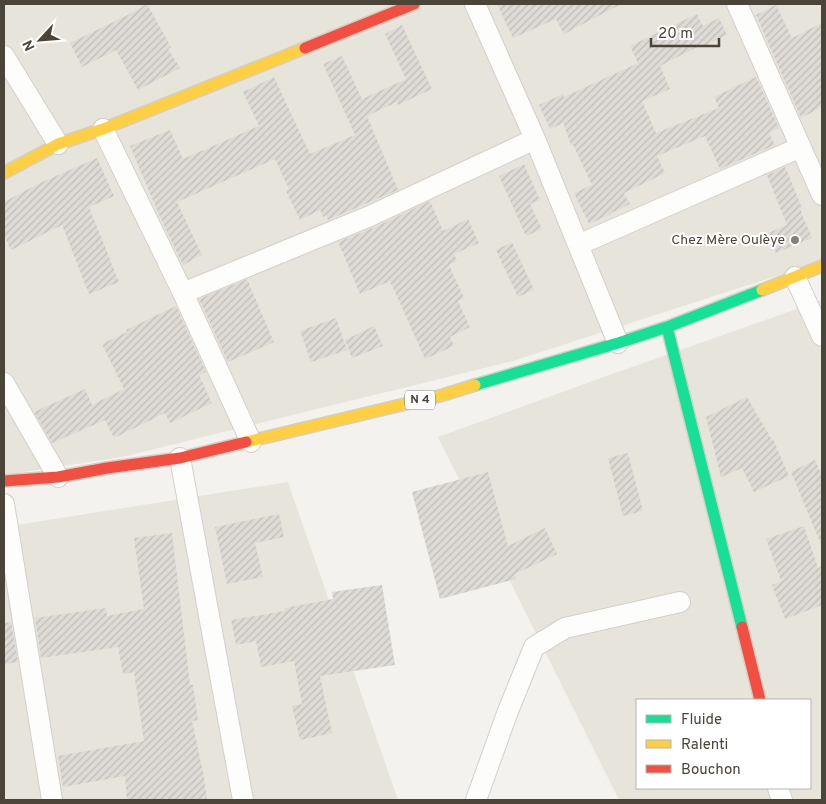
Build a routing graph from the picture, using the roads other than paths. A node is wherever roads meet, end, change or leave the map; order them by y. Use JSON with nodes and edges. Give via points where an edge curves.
{"nodes":[{"id":1,"x":414,"y":4,"type":"edge"},
{"id":2,"x":475,"y":4,"type":"edge"},
{"id":3,"x":737,"y":4,"type":"edge"},
{"id":4,"x":4,"y":56,"type":"edge"},
{"id":5,"x":103,"y":128,"type":"junction"},
{"id":6,"x":535,"y":138,"type":"junction"},
{"id":7,"x":58,"y":144,"type":"junction"},
{"id":8,"x":801,"y":147,"type":"junction"},
{"id":9,"x":4,"y":173,"type":"edge"},
{"id":10,"x":822,"y":195,"type":"edge"},
{"id":11,"x":578,"y":245,"type":"junction"},
{"id":12,"x":822,"y":266,"type":"edge"},
{"id":13,"x":795,"y":278,"type":"junction"},
{"id":14,"x":183,"y":293,"type":"junction"},
{"id":15,"x":667,"y":327,"type":"junction"},
{"id":16,"x":822,"y":336,"type":"edge"},
{"id":17,"x":618,"y":343,"type":"junction"},
{"id":18,"x":4,"y":382,"type":"edge"},
{"id":19,"x":251,"y":442,"type":"junction"},
{"id":20,"x":180,"y":458,"type":"junction"},
{"id":21,"x":58,"y":477,"type":"junction"},
{"id":22,"x":4,"y":481,"type":"edge"},
{"id":23,"x":4,"y":504,"type":"edge"},
{"id":24,"x":680,"y":602,"type":"dead end"},
{"id":25,"x":760,"y":699,"type":"edge"},
{"id":26,"x":52,"y":800,"type":"edge"},
{"id":27,"x":243,"y":800,"type":"edge"},
{"id":28,"x":476,"y":800,"type":"edge"}],
"edges":[{"from":1,"to":5,"type":"main road"},
{"from":2,"to":6,"type":"street"},
{"from":3,"to":8,"type":"street"},
{"from":4,"to":7,"type":"street"},
{"from":5,"to":7,"type":"main road"},
{"from":5,"to":14,"type":"street"},
{"from":6,"to":11,"type":"street"},
{"from":6,"to":14,"type":"street","via":[[370,216]]},
{"from":7,"to":9,"type":"main road"},
{"from":8,"to":10,"type":"street"},
{"from":8,"to":11,"type":"street"},
{"from":11,"to":17,"type":"street"},
{"from":12,"to":13,"type":"main road","number":"N 4"},
{"from":13,"to":15,"type":"main road","number":"N 4"},
{"from":13,"to":16,"type":"street"},
{"from":14,"to":19,"type":"street"},
{"from":15,"to":17,"type":"main road","number":"N 4"},
{"from":15,"to":25,"type":"main road"},
{"from":17,"to":19,"type":"main road","number":"N 4","via":[[443,395]]},
{"from":18,"to":21,"type":"street"},
{"from":19,"to":20,"type":"main road","number":"N 4"},
{"from":20,"to":21,"type":"main road","number":"N 4"},
{"from":20,"to":27,"type":"street"},
{"from":21,"to":22,"type":"main road","number":"N 4"},
{"from":23,"to":26,"type":"street"},
{"from":24,"to":28,"type":"street","via":[[565,628],[534,647]]}]}
